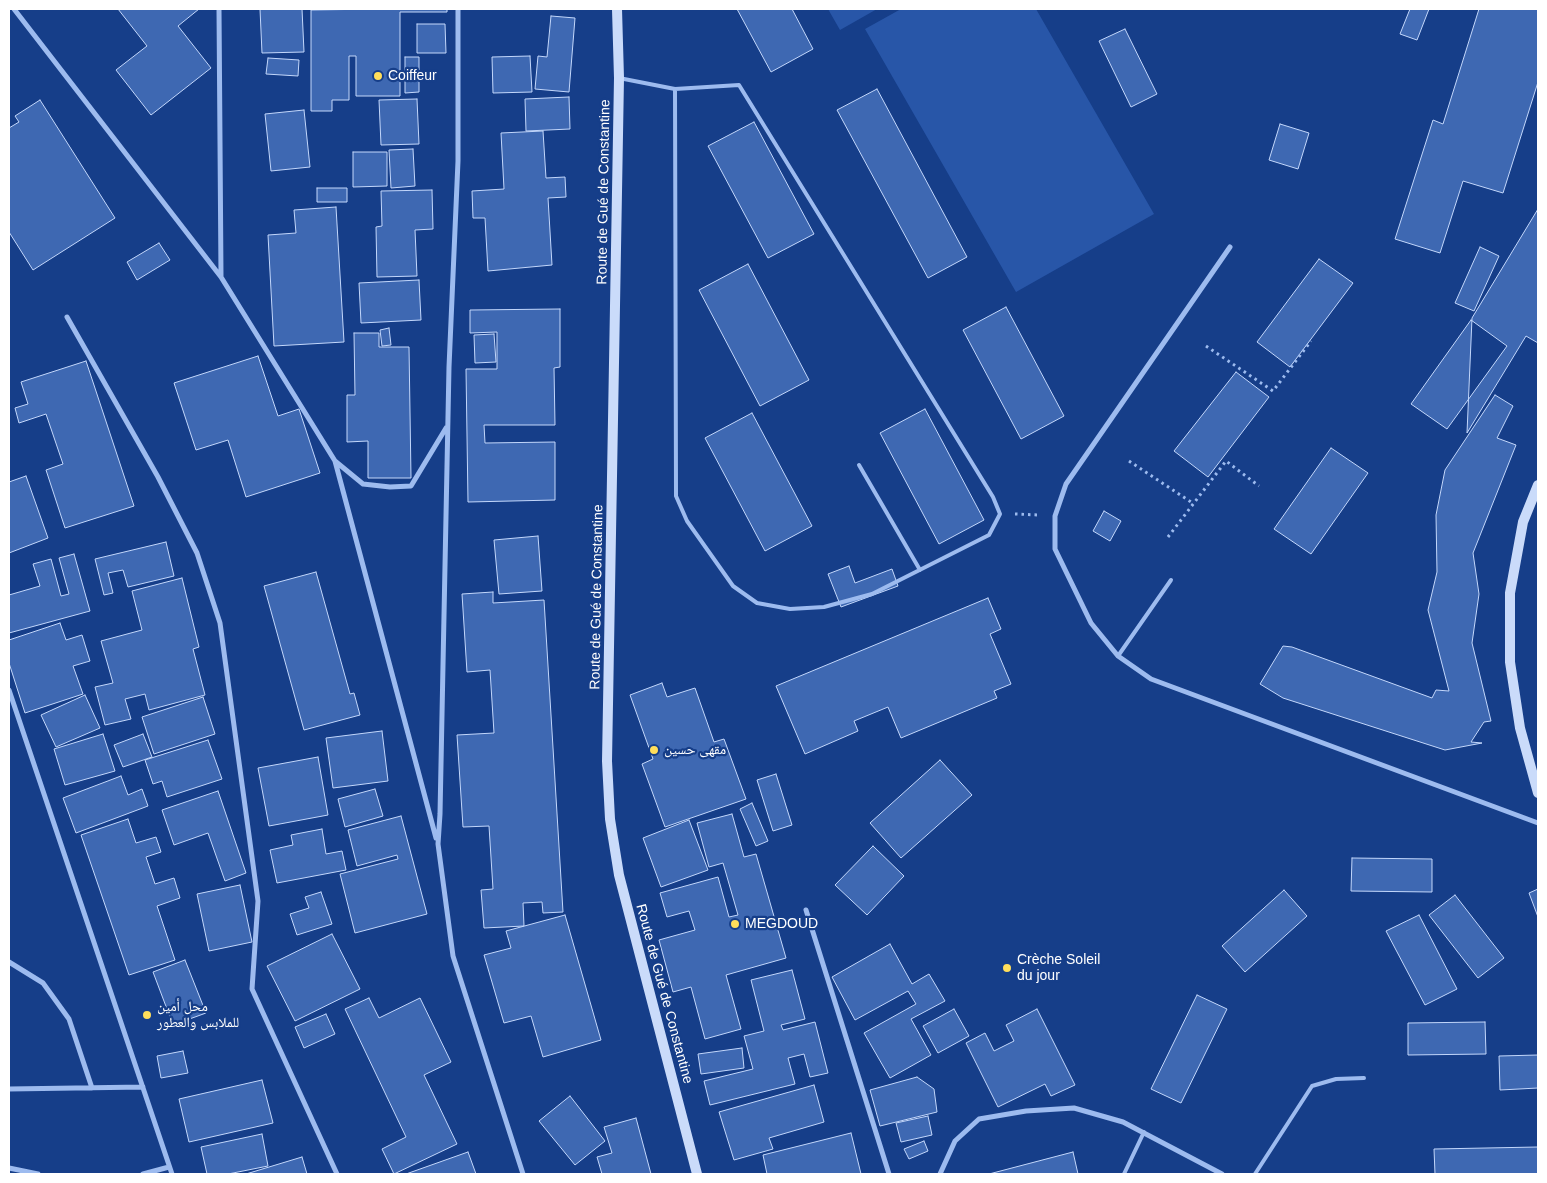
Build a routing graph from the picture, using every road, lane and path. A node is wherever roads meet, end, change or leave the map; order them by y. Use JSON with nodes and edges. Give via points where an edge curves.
{"nodes":[{"id":1,"x":14,"y":9,"type":"edge"},
{"id":2,"x":219,"y":9,"type":"edge"},
{"id":3,"x":458,"y":9,"type":"edge"},
{"id":4,"x":617,"y":9,"type":"edge"},
{"id":5,"x":619,"y":78,"type":"junction"},
{"id":6,"x":675,"y":89,"type":"junction"},
{"id":7,"x":1230,"y":247,"type":"dead end"},
{"id":8,"x":221,"y":277,"type":"junction"},
{"id":9,"x":67,"y":317,"type":"dead end"},
{"id":10,"x":1311,"y":341,"type":"dead end"},
{"id":11,"x":1206,"y":346,"type":"dead end"},
{"id":12,"x":447,"y":426,"type":"junction"},
{"id":13,"x":335,"y":461,"type":"junction"},
{"id":14,"x":1129,"y":461,"type":"dead end"},
{"id":15,"x":859,"y":465,"type":"dead end"},
{"id":16,"x":1538,"y":485,"type":"edge"},
{"id":17,"x":1259,"y":486,"type":"dead end"},
{"id":18,"x":1194,"y":504,"type":"junction"},
{"id":19,"x":1000,"y":514,"type":"junction"},
{"id":20,"x":1055,"y":516,"type":"junction"},
{"id":21,"x":1168,"y":537,"type":"dead end"},
{"id":22,"x":920,"y":570,"type":"junction"},
{"id":23,"x":1171,"y":580,"type":"dead end"},
{"id":24,"x":1118,"y":656,"type":"junction"},
{"id":25,"x":9,"y":690,"type":"edge"},
{"id":26,"x":1538,"y":794,"type":"edge"},
{"id":27,"x":1538,"y":823,"type":"edge"},
{"id":28,"x":438,"y":844,"type":"junction"},
{"id":29,"x":806,"y":910,"type":"dead end"},
{"id":30,"x":9,"y":962,"type":"edge"},
{"id":31,"x":1364,"y":1078,"type":"dead end"},
{"id":32,"x":143,"y":1087,"type":"junction"},
{"id":33,"x":92,"y":1088,"type":"junction"},
{"id":34,"x":9,"y":1089,"type":"edge"},
{"id":35,"x":1144,"y":1132,"type":"junction"},
{"id":36,"x":169,"y":1167,"type":"junction"},
{"id":37,"x":9,"y":1168,"type":"edge"},
{"id":38,"x":38,"y":1174,"type":"edge"},
{"id":39,"x":143,"y":1174,"type":"edge"},
{"id":40,"x":172,"y":1174,"type":"edge"},
{"id":41,"x":337,"y":1174,"type":"edge"},
{"id":42,"x":523,"y":1174,"type":"edge"},
{"id":43,"x":696,"y":1174,"type":"edge"},
{"id":44,"x":890,"y":1174,"type":"edge"},
{"id":45,"x":940,"y":1174,"type":"edge"},
{"id":46,"x":1124,"y":1174,"type":"edge"},
{"id":47,"x":1222,"y":1174,"type":"edge"},
{"id":48,"x":1255,"y":1174,"type":"edge"}],
"edges":[{"from":1,"to":8,"type":"street"},
{"from":2,"to":8,"type":"street"},
{"from":3,"to":12,"type":"street","via":[[458,161]]},
{"from":4,"to":5,"type":"main road","name":"Route de Gué de Constantine"},
{"from":5,"to":6,"type":"lane"},
{"from":5,"to":43,"type":"main road","name":"Route de Gué de Constantine","via":[[608,761],[610,819],[618,875]]},
{"from":6,"to":19,"type":"lane","via":[[739,85],[993,497]]},
{"from":6,"to":22,"type":"lane","via":[[676,496],[687,521],[733,586],[757,603],[790,609],[824,607],[872,594]]},
{"from":7,"to":20,"type":"street","via":[[1066,484]]},
{"from":8,"to":13,"type":"street"},
{"from":9,"to":41,"type":"street","via":[[158,477],[197,553],[220,623],[258,902],[252,989]]},
{"from":10,"to":11,"type":"path","via":[[1273,391]]},
{"from":12,"to":13,"type":"street","via":[[411,486],[363,484]]},
{"from":12,"to":28,"type":"street"},
{"from":13,"to":28,"type":"street"},
{"from":14,"to":18,"type":"path"},
{"from":15,"to":22,"type":"lane"},
{"from":16,"to":26,"type":"main road","via":[[1524,522],[1510,593],[1510,662],[1520,728]]},
{"from":17,"to":18,"type":"path","via":[[1226,461]]},
{"from":18,"to":21,"type":"path"},
{"from":19,"to":20,"type":"path"},
{"from":19,"to":22,"type":"lane","via":[[989,535]]},
{"from":20,"to":24,"type":"street","via":[[1055,549],[1091,623]]},
{"from":23,"to":24,"type":"lane"},
{"from":24,"to":27,"type":"street","via":[[1151,679]]},
{"from":25,"to":32,"type":"street"},
{"from":28,"to":42,"type":"street","via":[[454,956]]},
{"from":29,"to":44,"type":"street"},
{"from":30,"to":33,"type":"street","via":[[43,983],[69,1020]]},
{"from":31,"to":48,"type":"lane","via":[[1336,1079],[1312,1086]]},
{"from":32,"to":33,"type":"street"},
{"from":32,"to":36,"type":"street"},
{"from":33,"to":34,"type":"street"},
{"from":35,"to":45,"type":"street","via":[[1123,1122],[1074,1108],[1026,1111],[979,1119],[955,1141]]},
{"from":35,"to":46,"type":"lane"},
{"from":35,"to":47,"type":"street"},
{"from":36,"to":39,"type":"street"},
{"from":36,"to":40,"type":"street"},
{"from":37,"to":38,"type":"street"}]}
